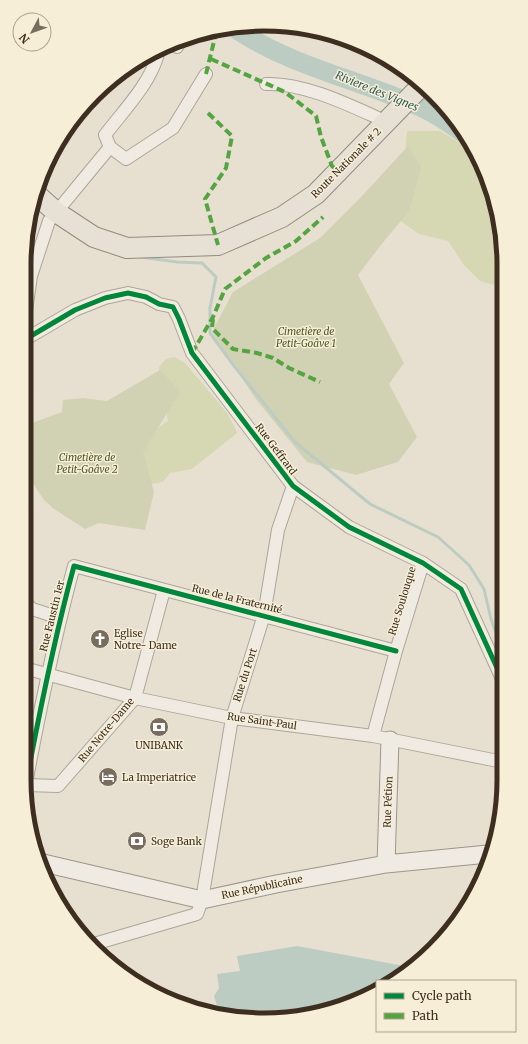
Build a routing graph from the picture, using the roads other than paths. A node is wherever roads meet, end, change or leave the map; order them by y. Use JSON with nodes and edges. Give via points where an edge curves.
{"nodes":[{"id":1,"x":157,"y":57,"type":"edge"},
{"id":2,"x":206,"y":74,"type":"dead end"},
{"id":3,"x":266,"y":84,"type":"dead end"},
{"id":4,"x":418,"y":89,"type":"edge"},
{"id":5,"x":388,"y":121,"type":"junction"},
{"id":6,"x":110,"y":146,"type":"junction"},
{"id":7,"x":40,"y":199,"type":"edge"},
{"id":8,"x":53,"y":216,"type":"junction"},
{"id":9,"x":31,"y":276,"type":"edge"},
{"id":10,"x":31,"y":336,"type":"edge"},
{"id":11,"x":292,"y":486,"type":"junction"},
{"id":12,"x":423,"y":563,"type":"junction"},
{"id":13,"x":74,"y":566,"type":"joint"},
{"id":14,"x":164,"y":590,"type":"junction"},
{"id":15,"x":31,"y":608,"type":"edge"},
{"id":16,"x":264,"y":615,"type":"junction"},
{"id":17,"x":60,"y":618,"type":"junction"},
{"id":18,"x":396,"y":650,"type":"junction"},
{"id":19,"x":497,"y":668,"type":"edge"},
{"id":20,"x":31,"y":670,"type":"edge"},
{"id":21,"x":47,"y":674,"type":"junction"},
{"id":22,"x":135,"y":698,"type":"junction"},
{"id":23,"x":232,"y":718,"type":"junction"},
{"id":24,"x":374,"y":736,"type":"junction"},
{"id":25,"x":390,"y":740,"type":"junction"},
{"id":26,"x":31,"y":760,"type":"edge"},
{"id":27,"x":497,"y":761,"type":"edge"},
{"id":28,"x":31,"y":787,"type":"edge"},
{"id":29,"x":485,"y":854,"type":"edge"},
{"id":30,"x":47,"y":864,"type":"edge"},
{"id":31,"x":386,"y":864,"type":"junction"},
{"id":32,"x":200,"y":907,"type":"junction"},
{"id":33,"x":97,"y":943,"type":"edge"}],
"edges":[{"from":1,"to":6,"type":"street","via":[[154,67],[138,92],[105,135]]},
{"from":2,"to":6,"type":"street","via":[[173,128],[126,158]]},
{"from":3,"to":5,"type":"street","via":[[276,83],[302,88]]},
{"from":4,"to":5,"type":"main road","name":"Route Nationale # 2"},
{"from":5,"to":8,"type":"main road","name":"Route Nationale # 2","via":[[316,194],[282,217],[218,245],[127,248],[94,237]]},
{"from":6,"to":8,"type":"street"},
{"from":7,"to":8,"type":"main road","name":"Route Nationale # 2"},
{"from":8,"to":9,"type":"street"},
{"from":10,"to":11,"type":"street","name":"Rue Geffrard","via":[[75,310],[112,296],[128,293],[173,308],[192,353]]},
{"from":11,"to":12,"type":"street","name":"Rue Geffrard","via":[[349,526]]},
{"from":11,"to":16,"type":"street","name":"Rue du Port","via":[[278,530]]},
{"from":12,"to":18,"type":"street","name":"Rue Soulouque"},
{"from":12,"to":19,"type":"street","name":"Rue Geffrard","via":[[461,588]]},
{"from":13,"to":14,"type":"street","name":"Rue de la Fraternité"},
{"from":13,"to":17,"type":"street","name":"Rue Faustin 1er"},
{"from":14,"to":16,"type":"street","name":"Rue de la Fraternité"},
{"from":14,"to":22,"type":"street","name":"Rue Notre-Dame"},
{"from":15,"to":17,"type":"street"},
{"from":16,"to":18,"type":"street","name":"Rue de la Fraternité"},
{"from":16,"to":23,"type":"street","name":"Rue du Port"},
{"from":17,"to":21,"type":"street","name":"Rue Faustin 1er"},
{"from":18,"to":24,"type":"street","name":"Rue Soulouque"},
{"from":20,"to":21,"type":"street","name":"Rue Saint-Paul"},
{"from":21,"to":22,"type":"street","name":"Rue Saint-Paul"},
{"from":21,"to":26,"type":"street","name":"Rue Faustin 1er"},
{"from":22,"to":23,"type":"street","name":"Rue Saint-Paul"},
{"from":22,"to":28,"type":"street","name":"Rue Notre-Dame","via":[[58,786]]},
{"from":23,"to":24,"type":"street","name":"Rue Saint-Paul"},
{"from":23,"to":32,"type":"street","name":"Rue du Port"},
{"from":24,"to":25,"type":"street","name":"Rue Saint-Paul"},
{"from":25,"to":27,"type":"street","name":"Rue Saint-Paul"},
{"from":25,"to":31,"type":"street","name":"Rue Pétion"},
{"from":29,"to":31,"type":"street","name":"Rue Républicaine"},
{"from":30,"to":32,"type":"street","name":"Rue Républicaine"},
{"from":31,"to":32,"type":"street","name":"Rue Républicaine","via":[[276,884]]},
{"from":32,"to":33,"type":"street"}]}
